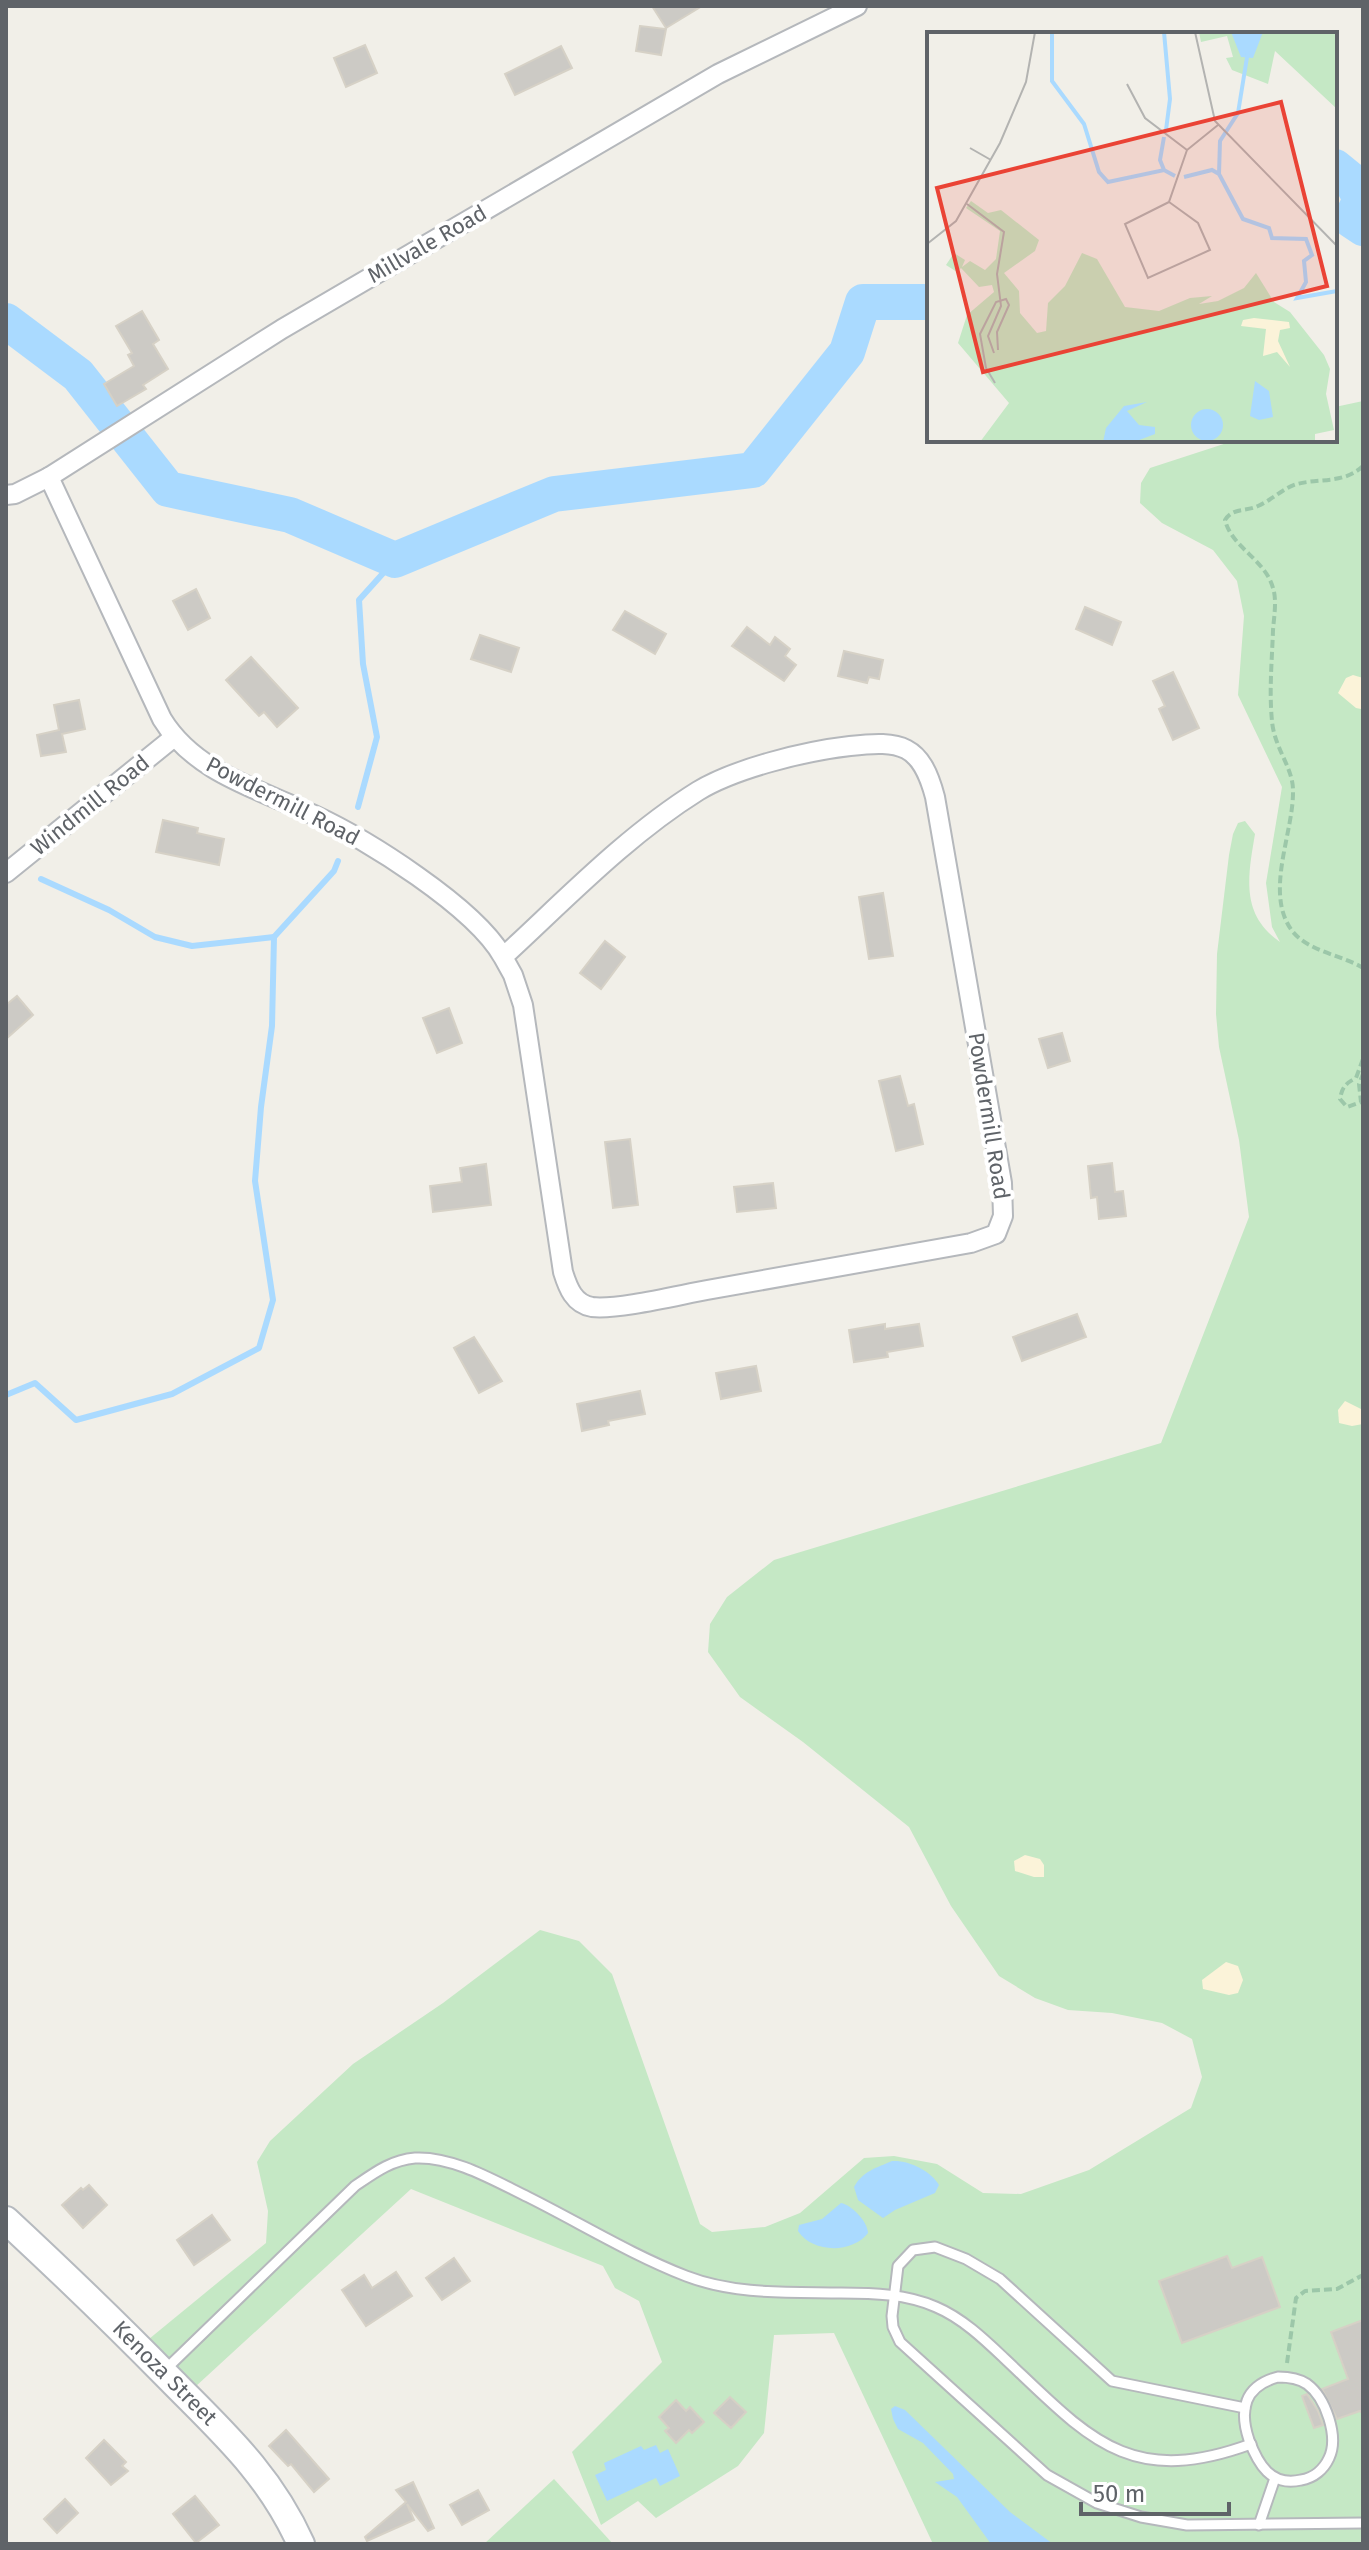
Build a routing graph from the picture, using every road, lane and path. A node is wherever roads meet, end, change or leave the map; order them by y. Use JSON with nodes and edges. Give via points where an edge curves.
{"nodes":[{"id":1,"x":857,"y":6,"type":"edge"},
{"id":2,"x":1363,"y":466,"type":"edge"},
{"id":3,"x":49,"y":477,"type":"junction"},
{"id":4,"x":6,"y":495,"type":"edge"},
{"id":5,"x":173,"y":738,"type":"junction"},
{"id":6,"x":6,"y":873,"type":"edge"},
{"id":7,"x":503,"y":957,"type":"junction"},
{"id":8,"x":1363,"y":968,"type":"edge"},
{"id":9,"x":1363,"y":1059,"type":"edge"},
{"id":10,"x":1363,"y":1074,"type":"edge"},
{"id":11,"x":6,"y":2220,"type":"edge"},
{"id":12,"x":1363,"y":2275,"type":"edge"},
{"id":13,"x":893,"y":2296,"type":"junction"},
{"id":14,"x":163,"y":2372,"type":"junction"},
{"id":15,"x":1286,"y":2377,"type":"junction"},
{"id":16,"x":1245,"y":2408,"type":"junction"},
{"id":17,"x":1251,"y":2444,"type":"junction"},
{"id":18,"x":1275,"y":2478,"type":"junction"},
{"id":19,"x":1363,"y":2523,"type":"edge"},
{"id":20,"x":1259,"y":2525,"type":"junction"},
{"id":21,"x":301,"y":2544,"type":"edge"}],
"edges":[{"from":1,"to":3,"type":"street","name":"Millvale Road","via":[[718,74],[282,329]]},
{"from":2,"to":8,"type":"path","via":[[1332,481],[1294,485],[1257,507],[1233,511],[1225,520],[1274,589],[1272,721],[1293,787],[1280,869],[1286,916],[1303,942]]},
{"from":3,"to":4,"type":"street","name":"Millvale Road"},
{"from":3,"to":5,"type":"street","name":"Powdermill Road"},
{"from":5,"to":6,"type":"street","name":"Windmill Road"},
{"from":5,"to":7,"type":"street","name":"Powdermill Road","via":[[206,765],[386,854],[450,902]]},
{"from":7,"to":7,"type":"street","name":"Powdermill Road","via":[[627,844],[699,790],[739,771],[837,748],[882,742],[910,750],[930,778],[938,811],[1002,1183],[1003,1216],[996,1234],[983,1241],[696,1292],[613,1306],[582,1304],[567,1287],[563,1272],[523,1005]]},
{"from":9,"to":10,"type":"path","via":[[1356,1078],[1341,1090],[1347,1107],[1361,1102]]},
{"from":11,"to":14,"type":"street","name":"Kenoza Street"},
{"from":12,"to":15,"type":"path","via":[[1337,2289],[1305,2291],[1296,2298]]},
{"from":13,"to":14,"type":"lane","via":[[746,2290],[706,2283],[504,2185],[431,2159],[410,2159],[384,2167],[355,2186]]},
{"from":13,"to":16,"type":"lane","via":[[898,2266],[908,2253],[924,2246],[943,2249],[1015,2291],[1112,2381]]},
{"from":13,"to":17,"type":"lane","via":[[927,2303],[955,2317],[1079,2428],[1113,2448],[1177,2461],[1216,2457]]},
{"from":13,"to":20,"type":"lane","via":[[893,2327],[900,2342],[1056,2481],[1097,2503],[1141,2517],[1187,2525]]},
{"from":14,"to":21,"type":"street","name":"Kenoza Street","via":[[266,2480]]},
{"from":15,"to":16,"type":"lane","via":[[1263,2383]]},
{"from":15,"to":18,"type":"lane","via":[[1308,2385],[1318,2396],[1333,2443],[1325,2465],[1313,2476],[1290,2482]]},
{"from":16,"to":17,"type":"lane"},
{"from":17,"to":18,"type":"lane","via":[[1258,2462]]},
{"from":18,"to":20,"type":"lane"},
{"from":19,"to":20,"type":"lane"}]}
